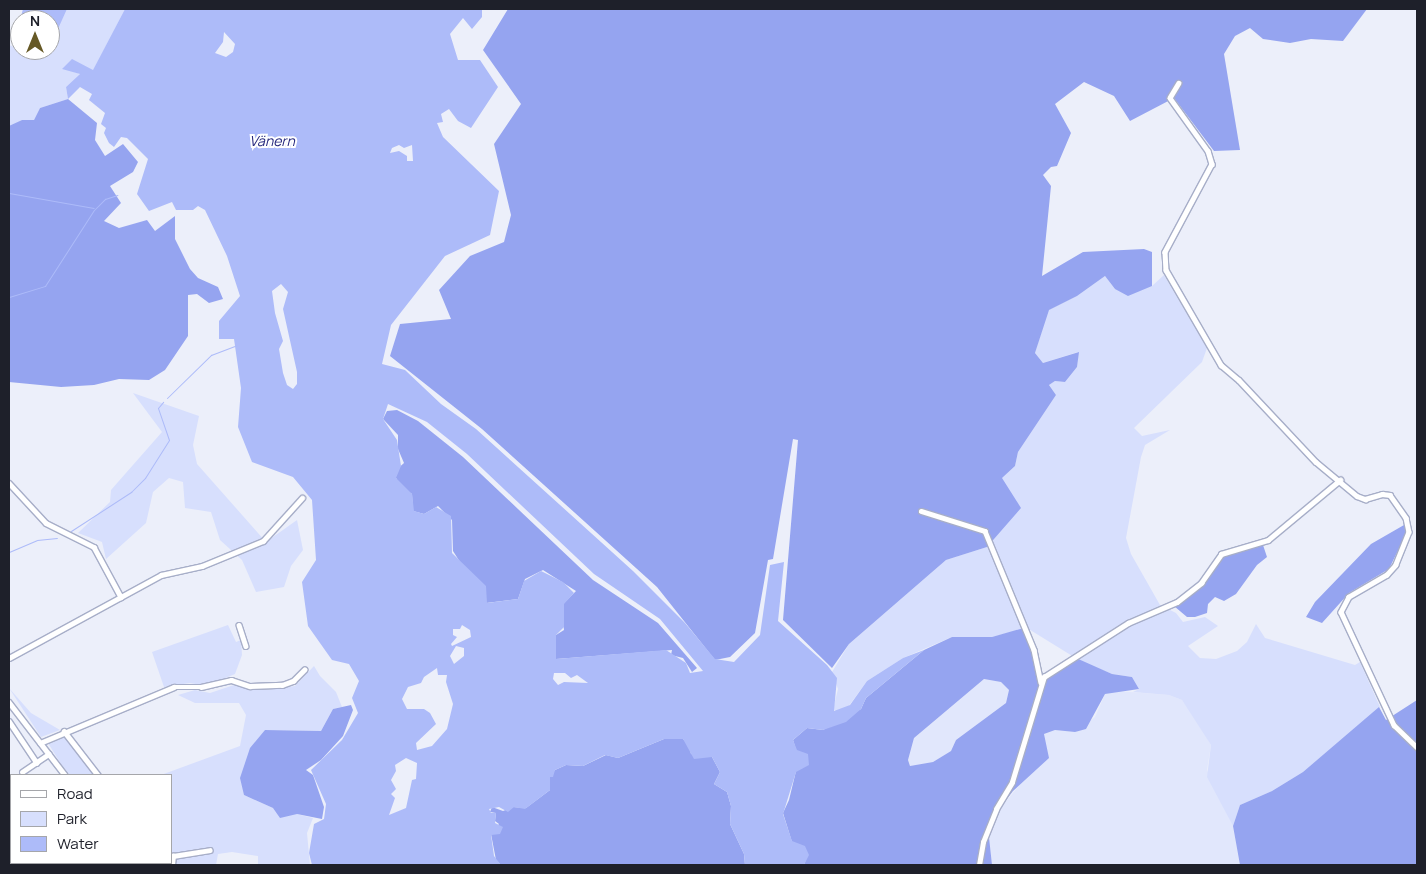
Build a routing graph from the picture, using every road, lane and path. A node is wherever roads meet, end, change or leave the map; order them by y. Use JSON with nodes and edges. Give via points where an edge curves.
{"nodes":[{"id":1,"x":1180,"y":83,"type":"dead end"},
{"id":2,"x":1340,"y":480,"type":"junction"},
{"id":3,"x":9,"y":482,"type":"edge"},
{"id":4,"x":302,"y":498,"type":"dead end"},
{"id":5,"x":921,"y":511,"type":"dead end"},
{"id":6,"x":121,"y":597,"type":"junction"},
{"id":7,"x":239,"y":625,"type":"dead end"},
{"id":8,"x":246,"y":646,"type":"dead end"},
{"id":9,"x":9,"y":658,"type":"edge"},
{"id":10,"x":304,"y":670,"type":"dead end"},
{"id":11,"x":1041,"y":682,"type":"junction"},
{"id":12,"x":9,"y":702,"type":"edge"},
{"id":13,"x":9,"y":721,"type":"edge"},
{"id":14,"x":64,"y":731,"type":"junction"},
{"id":15,"x":40,"y":743,"type":"junction"},
{"id":16,"x":1417,"y":747,"type":"edge"},
{"id":17,"x":48,"y":754,"type":"junction"},
{"id":18,"x":37,"y":762,"type":"junction"},
{"id":19,"x":22,"y":772,"type":"dead end"},
{"id":20,"x":64,"y":774,"type":"edge"},
{"id":21,"x":97,"y":774,"type":"edge"},
{"id":22,"x":209,"y":850,"type":"dead end"},
{"id":23,"x":172,"y":865,"type":"edge"},
{"id":24,"x":979,"y":865,"type":"edge"}],
"edges":[{"from":1,"to":2,"type":"street","via":[[1170,98],[1208,152],[1212,164],[1165,252],[1166,270],[1221,365],[1316,462]]},
{"from":2,"to":11,"type":"street","via":[[1268,540],[1221,554],[1201,583],[1177,602],[1128,623],[1053,669]]},
{"from":2,"to":16,"type":"street","via":[[1361,498],[1390,495],[1408,523],[1407,539],[1393,569],[1350,597],[1341,612],[1394,725]]},
{"from":3,"to":6,"type":"street","via":[[50,526],[94,547]]},
{"from":4,"to":6,"type":"street","via":[[262,541],[202,566],[166,572]]},
{"from":5,"to":11,"type":"street","via":[[986,531],[1024,624]]},
{"from":6,"to":9,"type":"street"},
{"from":7,"to":8,"type":"street"},
{"from":10,"to":14,"type":"street","via":[[293,681],[282,685],[250,686],[231,680],[201,687],[174,687]]},
{"from":11,"to":24,"type":"street","via":[[1012,782],[996,808],[983,842]]},
{"from":12,"to":15,"type":"street"},
{"from":13,"to":18,"type":"street"},
{"from":14,"to":15,"type":"street"},
{"from":14,"to":21,"type":"street"},
{"from":15,"to":17,"type":"street"},
{"from":17,"to":18,"type":"street"},
{"from":17,"to":20,"type":"street"},
{"from":18,"to":19,"type":"street"},
{"from":22,"to":23,"type":"street","via":[[173,856]]}]}
